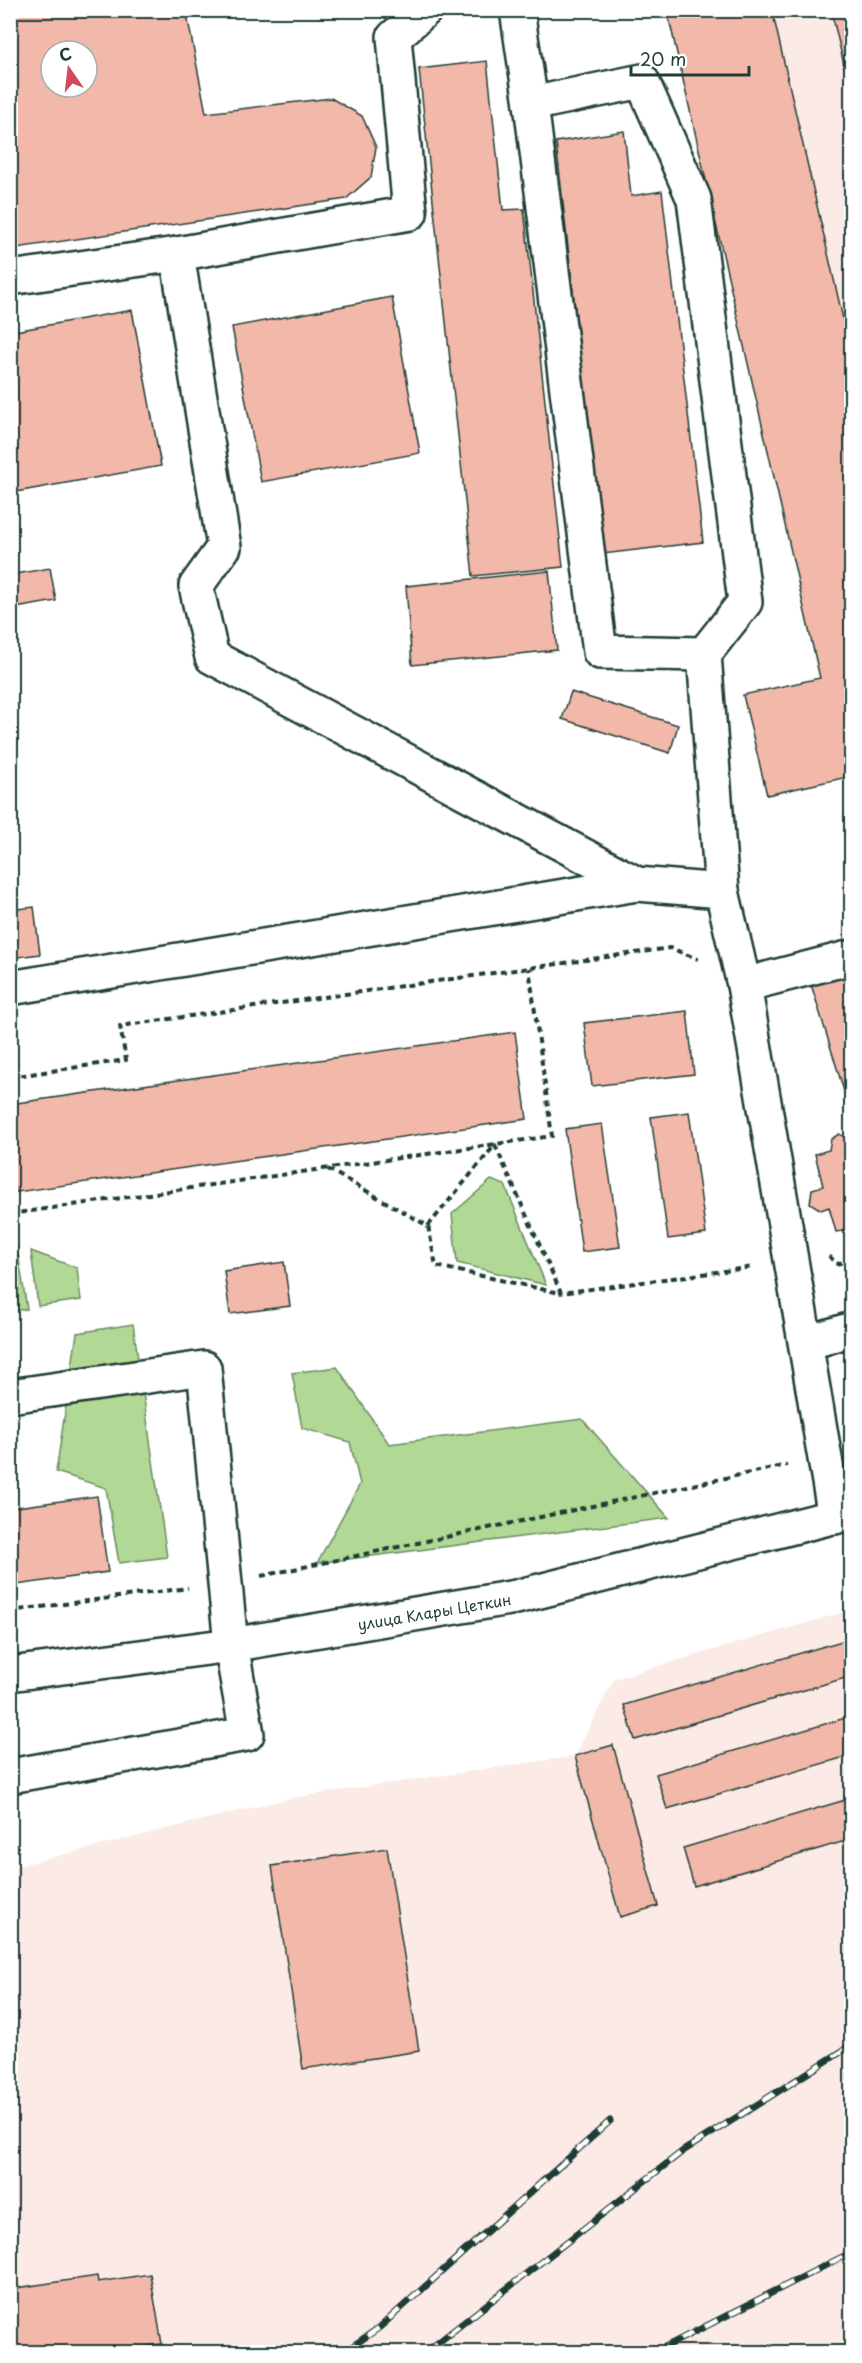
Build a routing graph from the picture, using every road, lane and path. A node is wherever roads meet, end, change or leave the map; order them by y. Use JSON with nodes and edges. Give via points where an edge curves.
{"nodes":[{"id":1,"x":425,"y":10,"type":"edge"},
{"id":2,"x":517,"y":10,"type":"edge"},
{"id":3,"x":531,"y":104,"type":"junction"},
{"id":4,"x":177,"y":254,"type":"junction"},
{"id":5,"x":10,"y":278,"type":"edge"},
{"id":6,"x":704,"y":654,"type":"junction"},
{"id":7,"x":637,"y":884,"type":"junction"},
{"id":8,"x":722,"y":891,"type":"junction"},
{"id":9,"x":852,"y":957,"type":"edge"},
{"id":10,"x":707,"y":962,"type":"dead end"},
{"id":11,"x":530,"y":968,"type":"junction"},
{"id":12,"x":744,"y":985,"type":"junction"},
{"id":13,"x":10,"y":988,"type":"edge"},
{"id":14,"x":10,"y":1077,"type":"edge"},
{"id":15,"x":495,"y":1145,"type":"junction"},
{"id":16,"x":327,"y":1169,"type":"junction"},
{"id":17,"x":10,"y":1214,"type":"edge"},
{"id":18,"x":428,"y":1226,"type":"junction"},
{"id":19,"x":758,"y":1266,"type":"dead end"},
{"id":20,"x":561,"y":1293,"type":"junction"},
{"id":21,"x":852,"y":1329,"type":"edge"},
{"id":22,"x":807,"y":1343,"type":"junction"},
{"id":23,"x":10,"y":1396,"type":"edge"},
{"id":24,"x":785,"y":1454,"type":"dead end"},
{"id":25,"x":843,"y":1514,"type":"edge"},
{"id":26,"x":225,"y":1583,"type":"junction"},
{"id":27,"x":10,"y":1611,"type":"edge"},
{"id":28,"x":231,"y":1645,"type":"junction"},
{"id":29,"x":10,"y":1674,"type":"edge"},
{"id":30,"x":10,"y":1776,"type":"edge"}],
"edges":[{"from":1,"to":4,"type":"street","via":[[394,38],[410,213]]},
{"from":2,"to":3,"type":"street"},
{"from":3,"to":6,"type":"street","via":[[600,652]]},
{"from":3,"to":6,"type":"street","via":[[642,81],[694,199],[745,602]]},
{"from":4,"to":5,"type":"street"},
{"from":4,"to":7,"type":"street","via":[[224,547],[196,586],[212,657]]},
{"from":6,"to":8,"type":"street"},
{"from":7,"to":8,"type":"street"},
{"from":7,"to":13,"type":"street"},
{"from":8,"to":12,"type":"street"},
{"from":9,"to":12,"type":"street"},
{"from":10,"to":11,"type":"path","via":[[670,948]]},
{"from":11,"to":14,"type":"path","via":[[120,1026],[126,1060]]},
{"from":11,"to":15,"type":"path","via":[[552,1136]]},
{"from":12,"to":22,"type":"street"},
{"from":15,"to":16,"type":"path"},
{"from":15,"to":18,"type":"path"},
{"from":15,"to":20,"type":"path"},
{"from":16,"to":17,"type":"path"},
{"from":16,"to":18,"type":"path"},
{"from":18,"to":20,"type":"path","via":[[436,1266]]},
{"from":19,"to":20,"type":"path"},
{"from":21,"to":22,"type":"street"},
{"from":22,"to":25,"type":"street"},
{"from":23,"to":26,"type":"street","via":[[204,1368]]},
{"from":24,"to":26,"type":"path","via":[[787,1466]]},
{"from":25,"to":28,"type":"street","name":"улица Клары Цеткин","via":[[516,1597]]},
{"from":26,"to":27,"type":"path"},
{"from":26,"to":28,"type":"street"},
{"from":28,"to":29,"type":"street","name":"улица Клары Цеткин"},
{"from":28,"to":30,"type":"street","via":[[247,1734]]}]}
